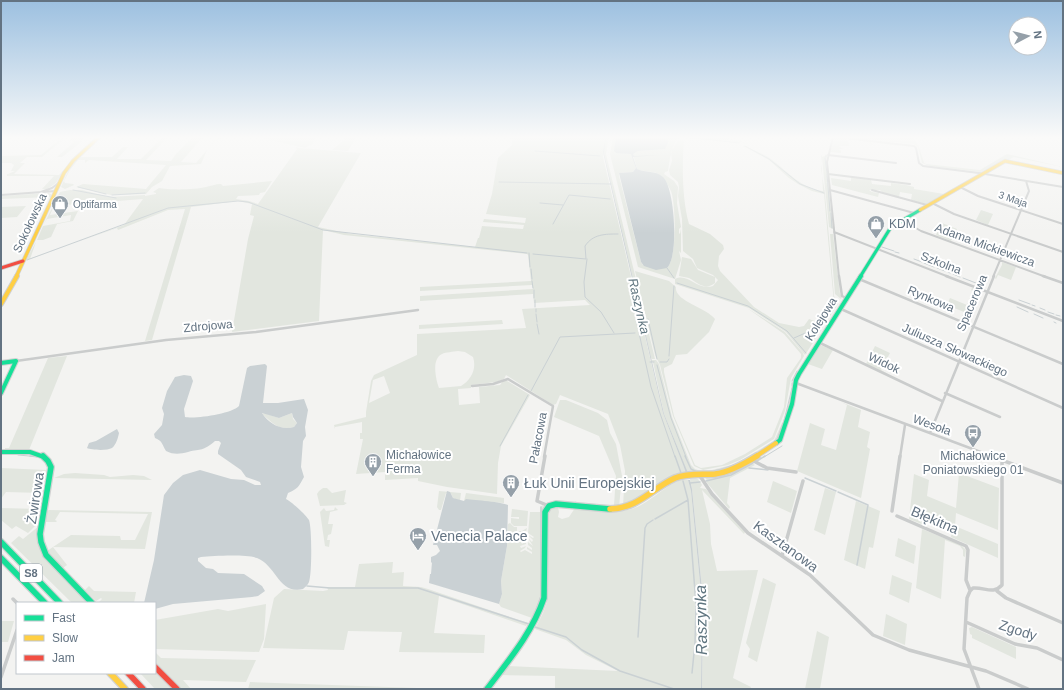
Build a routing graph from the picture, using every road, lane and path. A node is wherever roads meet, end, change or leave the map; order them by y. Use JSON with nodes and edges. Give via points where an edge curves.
{"nodes":[{"id":1,"x":67,"y":169,"type":"edge"},
{"id":2,"x":828,"y":169,"type":"edge"},
{"id":3,"x":945,"y":169,"type":"edge"},
{"id":4,"x":989,"y":169,"type":"edge"},
{"id":5,"x":1045,"y":169,"type":"edge"},
{"id":6,"x":1063,"y":173,"type":"edge"},
{"id":7,"x":828,"y":174,"type":"junction"},
{"id":8,"x":979,"y":174,"type":"junction"},
{"id":9,"x":60,"y":181,"type":"junction"},
{"id":10,"x":1026,"y":181,"type":"junction"},
{"id":11,"x":910,"y":184,"type":"dead end"},
{"id":12,"x":960,"y":187,"type":"junction"},
{"id":13,"x":1063,"y":187,"type":"edge"},
{"id":14,"x":830,"y":190,"type":"junction"},
{"id":15,"x":872,"y":190,"type":"dead end"},
{"id":16,"x":45,"y":191,"type":"junction"},
{"id":17,"x":56,"y":191,"type":"junction"},
{"id":18,"x":35,"y":193,"type":"junction"},
{"id":19,"x":1,"y":195,"type":"edge"},
{"id":20,"x":929,"y":204,"type":"junction"},
{"id":21,"x":1021,"y":210,"type":"junction"},
{"id":22,"x":914,"y":213,"type":"junction"},
{"id":23,"x":902,"y":220,"type":"junction"},
{"id":24,"x":1063,"y":224,"type":"edge"},
{"id":25,"x":834,"y":232,"type":"junction"},
{"id":26,"x":1011,"y":234,"type":"junction"},
{"id":27,"x":878,"y":248,"type":"junction"},
{"id":28,"x":1063,"y":252,"type":"edge"},
{"id":29,"x":1000,"y":260,"type":"junction"},
{"id":30,"x":23,"y":261,"type":"junction"},
{"id":31,"x":1,"y":268,"type":"edge"},
{"id":32,"x":859,"y":278,"type":"junction"},
{"id":33,"x":1063,"y":283,"type":"edge"},
{"id":34,"x":987,"y":291,"type":"junction"},
{"id":35,"x":846,"y":298,"type":"junction"},
{"id":36,"x":1,"y":304,"type":"edge"},
{"id":37,"x":840,"y":308,"type":"junction"},
{"id":38,"x":418,"y":310,"type":"dead end"},
{"id":39,"x":1063,"y":321,"type":"edge"},
{"id":40,"x":972,"y":326,"type":"junction"},
{"id":41,"x":818,"y":342,"type":"junction"},
{"id":42,"x":16,"y":360,"type":"junction"},
{"id":43,"x":958,"y":361,"type":"junction"},
{"id":44,"x":1,"y":363,"type":"edge"},
{"id":45,"x":1063,"y":364,"type":"edge"},
{"id":46,"x":796,"y":383,"type":"junction"},
{"id":47,"x":472,"y":386,"type":"dead end"},
{"id":48,"x":945,"y":393,"type":"junction"},
{"id":49,"x":1,"y":394,"type":"edge"},
{"id":50,"x":942,"y":401,"type":"junction"},
{"id":51,"x":1063,"y":408,"type":"edge"},
{"id":52,"x":1000,"y":417,"type":"dead end"},
{"id":53,"x":905,"y":424,"type":"junction"},
{"id":54,"x":930,"y":433,"type":"junction"},
{"id":55,"x":1,"y":452,"type":"edge"},
{"id":56,"x":752,"y":460,"type":"junction"},
{"id":57,"x":1002,"y":461,"type":"junction"},
{"id":58,"x":796,"y":472,"type":"dead end"},
{"id":59,"x":700,"y":476,"type":"junction"},
{"id":60,"x":803,"y":481,"type":"dead end"},
{"id":61,"x":1063,"y":483,"type":"edge"},
{"id":62,"x":549,"y":506,"type":"junction"},
{"id":63,"x":892,"y":511,"type":"dead end"},
{"id":64,"x":897,"y":516,"type":"dead end"},
{"id":65,"x":1,"y":542,"type":"edge"},
{"id":66,"x":782,"y":556,"type":"junction"},
{"id":67,"x":1,"y":558,"type":"edge"},
{"id":68,"x":970,"y":590,"type":"junction"},
{"id":69,"x":996,"y":591,"type":"junction"},
{"id":70,"x":14,"y":599,"type":"dead end"},
{"id":71,"x":16,"y":602,"type":"edge"},
{"id":72,"x":44,"y":602,"type":"edge"},
{"id":73,"x":59,"y":602,"type":"edge"},
{"id":74,"x":91,"y":602,"type":"edge"},
{"id":75,"x":966,"y":622,"type":"junction"},
{"id":76,"x":1063,"y":624,"type":"edge"},
{"id":77,"x":16,"y":633,"type":"edge"},
{"id":78,"x":1063,"y":660,"type":"edge"},
{"id":79,"x":971,"y":666,"type":"junction"},
{"id":80,"x":3,"y":668,"type":"edge"},
{"id":81,"x":156,"y":668,"type":"edge"},
{"id":82,"x":111,"y":674,"type":"edge"},
{"id":83,"x":129,"y":674,"type":"edge"},
{"id":84,"x":1,"y":677,"type":"edge"},
{"id":85,"x":125,"y":689,"type":"edge"},
{"id":86,"x":143,"y":689,"type":"edge"},
{"id":87,"x":177,"y":689,"type":"edge"},
{"id":88,"x":487,"y":689,"type":"edge"},
{"id":89,"x":979,"y":689,"type":"edge"},
{"id":90,"x":1028,"y":689,"type":"edge"}],
"edges":[{"from":1,"to":9,"type":"main road","name":"Sokołowska"},
{"from":2,"to":7,"type":"street"},
{"from":3,"to":8,"type":"street"},
{"from":4,"to":8,"type":"main road","name":"Kolejowa"},
{"from":5,"to":6,"type":"main road","name":"Kolejowa"},
{"from":7,"to":11,"type":"street"},
{"from":7,"to":14,"type":"street"},
{"from":8,"to":10,"type":"street"},
{"from":8,"to":12,"type":"main road","name":"Kolejowa"},
{"from":9,"to":16,"type":"street"},
{"from":9,"to":17,"type":"main road","name":"Sokołowska"},
{"from":10,"to":13,"type":"street"},
{"from":10,"to":21,"type":"street","name":"Spacerowa","via":[[1029,190]]},
{"from":12,"to":20,"type":"main road","name":"Kolejowa"},
{"from":12,"to":21,"type":"street","name":"3 Maja"},
{"from":14,"to":22,"type":"street"},
{"from":14,"to":25,"type":"street"},
{"from":15,"to":20,"type":"street"},
{"from":16,"to":17,"type":"street"},
{"from":16,"to":18,"type":"street"},
{"from":17,"to":18,"type":"street"},
{"from":17,"to":30,"type":"main road","name":"Sokołowska"},
{"from":18,"to":19,"type":"street"},
{"from":20,"to":22,"type":"main road","name":"Kolejowa"},
{"from":20,"to":26,"type":"street"},
{"from":21,"to":24,"type":"street","name":"3 Maja"},
{"from":21,"to":26,"type":"street","name":"Spacerowa"},
{"from":22,"to":23,"type":"main road","name":"Kolejowa"},
{"from":23,"to":27,"type":"main road","name":"Kolejowa","via":[[892,227]]},
{"from":23,"to":29,"type":"street","name":"Adama Mickiewicza","via":[[922,231]]},
{"from":25,"to":27,"type":"street","name":"Szkolna"},
{"from":25,"to":35,"type":"street","via":[[841,292]]},
{"from":26,"to":28,"type":"street"},
{"from":26,"to":29,"type":"street","name":"Spacerowa"},
{"from":27,"to":32,"type":"main road","name":"Kolejowa"},
{"from":27,"to":34,"type":"street","name":"Szkolna"},
{"from":29,"to":33,"type":"street","name":"Adama Mickiewicza"},
{"from":29,"to":34,"type":"street","name":"Spacerowa"},
{"from":30,"to":31,"type":"main road"},
{"from":30,"to":36,"type":"main road","name":"Sokołowska"},
{"from":32,"to":35,"type":"main road","name":"Kolejowa"},
{"from":32,"to":40,"type":"street","name":"Rynkowa"},
{"from":34,"to":39,"type":"street","name":"Szkolna"},
{"from":34,"to":40,"type":"street","name":"Spacerowa"},
{"from":35,"to":37,"type":"main road","name":"Kolejowa"},
{"from":37,"to":41,"type":"main road","name":"Kolejowa"},
{"from":37,"to":43,"type":"street","name":"Juliusza Słowackiego"},
{"from":38,"to":42,"type":"street","name":"Zdrojowa"},
{"from":40,"to":43,"type":"street","name":"Spacerowa"},
{"from":40,"to":45,"type":"street","name":"Rynkowa"},
{"from":41,"to":46,"type":"main road","name":"Kolejowa"},
{"from":41,"to":50,"type":"street","name":"Widok"},
{"from":42,"to":44,"type":"main road","name":"Zdrojowa"},
{"from":42,"to":49,"type":"main road"},
{"from":43,"to":48,"type":"street","name":"Spacerowa"},
{"from":43,"to":51,"type":"street","name":"Juliusza Słowackiego"},
{"from":46,"to":53,"type":"street","name":"Wesoła"},
{"from":46,"to":56,"type":"main road","name":"Kolejowa","via":[[781,439]]},
{"from":47,"to":62,"type":"street","name":"Pałacowa","via":[[493,384],[508,379],[553,408],[536,501]]},
{"from":48,"to":50,"type":"street","name":"Spacerowa"},
{"from":48,"to":52,"type":"street"},
{"from":50,"to":54,"type":"street","name":"Spacerowa"},
{"from":53,"to":54,"type":"street","name":"Wesoła"},
{"from":53,"to":63,"type":"street"},
{"from":54,"to":57,"type":"street","name":"Wesoła"},
{"from":55,"to":74,"type":"main road","name":"Żwirowa","via":[[38,453],[46,455],[50,461],[40,542],[46,555]]},
{"from":56,"to":58,"type":"street","via":[[767,468]]},
{"from":56,"to":59,"type":"main road","name":"Kolejowa","via":[[727,472]]},
{"from":57,"to":61,"type":"street","name":"Wesoła"},
{"from":57,"to":69,"type":"street","via":[[1002,583]]},
{"from":59,"to":62,"type":"main road","via":[[674,479],[640,502],[626,507],[611,509],[556,504]]},
{"from":59,"to":66,"type":"street","name":"Kasztanowa","via":[[712,494],[748,533]]},
{"from":60,"to":66,"type":"street"},
{"from":62,"to":88,"type":"main road","via":[[545,514],[543,601],[540,613]]},
{"from":64,"to":68,"type":"street","name":"Błękitna","via":[[966,546],[966,581]]},
{"from":65,"to":73,"type":"main road","number":"S8"},
{"from":66,"to":79,"type":"street","name":"Kasztanowa","via":[[819,583],[876,636],[906,649]]},
{"from":67,"to":72,"type":"main road","number":"S8"},
{"from":68,"to":69,"type":"street","via":[[978,588]]},
{"from":68,"to":75,"type":"street"},
{"from":69,"to":76,"type":"street"},
{"from":70,"to":71,"type":"street"},
{"from":75,"to":78,"type":"street","name":"Zgody","via":[[1014,644],[1038,648]]},
{"from":75,"to":79,"type":"street","via":[[964,649]]},
{"from":77,"to":80,"type":"street"},
{"from":79,"to":89,"type":"street"},
{"from":79,"to":90,"type":"street","name":"Kasztanowa"},
{"from":80,"to":84,"type":"street"},
{"from":81,"to":87,"type":"main road"},
{"from":82,"to":85,"type":"main road"},
{"from":83,"to":86,"type":"main road"}]}
